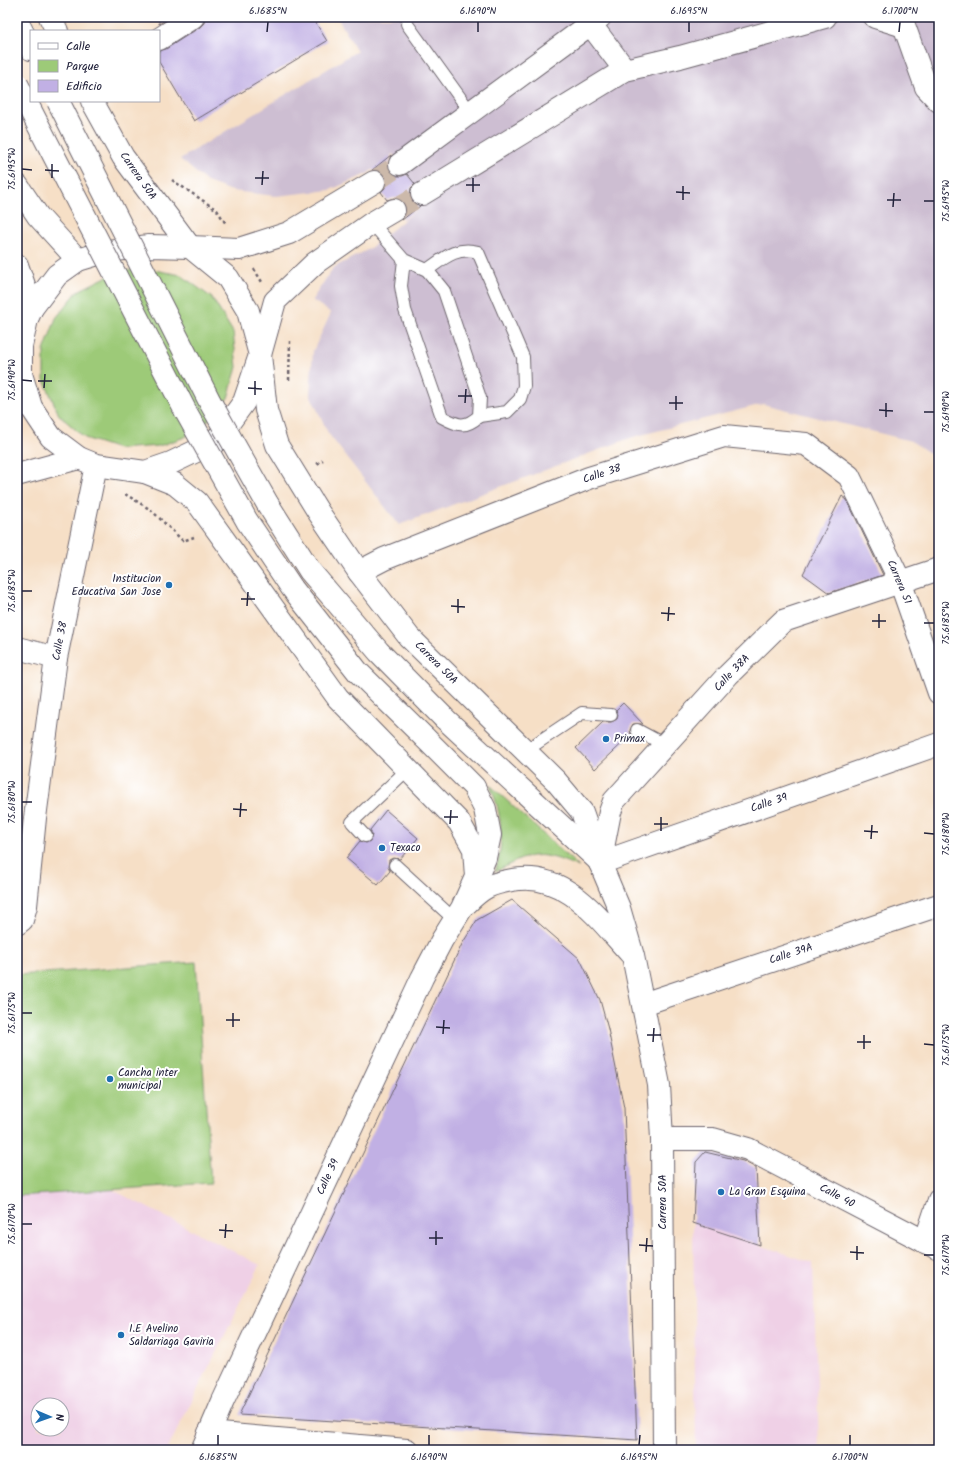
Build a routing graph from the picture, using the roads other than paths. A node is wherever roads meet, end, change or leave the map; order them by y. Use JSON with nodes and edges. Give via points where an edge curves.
{"nodes":[{"id":1,"x":50,"y":17,"type":"edge"},
{"id":2,"x":193,"y":17,"type":"edge"},
{"id":3,"x":825,"y":17,"type":"edge"},
{"id":4,"x":875,"y":17,"type":"edge"},
{"id":5,"x":591,"y":19,"type":"edge"},
{"id":6,"x":17,"y":21,"type":"edge"},
{"id":7,"x":902,"y":21,"type":"edge"},
{"id":8,"x":407,"y":24,"type":"dead end"},
{"id":9,"x":56,"y":30,"type":"edge"},
{"id":10,"x":160,"y":38,"type":"edge"},
{"id":11,"x":30,"y":47,"type":"edge"},
{"id":12,"x":625,"y":70,"type":"junction"},
{"id":13,"x":17,"y":84,"type":"edge"},
{"id":14,"x":59,"y":102,"type":"edge"},
{"id":15,"x":93,"y":102,"type":"edge"},
{"id":16,"x":939,"y":103,"type":"edge"},
{"id":17,"x":471,"y":114,"type":"junction"},
{"id":18,"x":400,"y":164,"type":"tunnel mouth"},
{"id":19,"x":374,"y":182,"type":"tunnel mouth"},
{"id":20,"x":17,"y":185,"type":"edge"},
{"id":21,"x":422,"y":194,"type":"tunnel mouth"},
{"id":22,"x":356,"y":195,"type":"junction"},
{"id":23,"x":394,"y":210,"type":"tunnel mouth"},
{"id":24,"x":372,"y":223,"type":"junction"},
{"id":25,"x":190,"y":247,"type":"junction"},
{"id":26,"x":78,"y":260,"type":"junction"},
{"id":27,"x":404,"y":260,"type":"junction"},
{"id":28,"x":17,"y":264,"type":"edge"},
{"id":29,"x":427,"y":270,"type":"junction"},
{"id":30,"x":32,"y":308,"type":"junction"},
{"id":31,"x":260,"y":355,"type":"junction"},
{"id":32,"x":19,"y":376,"type":"edge"},
{"id":33,"x":479,"y":416,"type":"junction"},
{"id":34,"x":88,"y":461,"type":"junction"},
{"id":35,"x":145,"y":472,"type":"junction"},
{"id":36,"x":17,"y":475,"type":"edge"},
{"id":37,"x":848,"y":476,"type":"joint"},
{"id":38,"x":939,"y":569,"type":"edge"},
{"id":39,"x":359,"y":572,"type":"junction"},
{"id":40,"x":900,"y":581,"type":"junction"},
{"id":41,"x":17,"y":648,"type":"edge"},
{"id":42,"x":56,"y":658,"type":"junction"},
{"id":43,"x":939,"y":693,"type":"edge"},
{"id":44,"x":611,"y":714,"type":"dead end"},
{"id":45,"x":637,"y":730,"type":"dead end"},
{"id":46,"x":939,"y":744,"type":"edge"},
{"id":47,"x":665,"y":745,"type":"junction"},
{"id":48,"x":526,"y":751,"type":"junction"},
{"id":49,"x":408,"y":769,"type":"junction"},
{"id":50,"x":26,"y":817,"type":"edge"},
{"id":51,"x":364,"y":836,"type":"dead end"},
{"id":52,"x":600,"y":863,"type":"junction"},
{"id":53,"x":395,"y":865,"type":"dead end"},
{"id":54,"x":476,"y":877,"type":"junction"},
{"id":55,"x":939,"y":905,"type":"edge"},
{"id":56,"x":458,"y":914,"type":"junction"},
{"id":57,"x":17,"y":924,"type":"edge"},
{"id":58,"x":633,"y":956,"type":"junction"},
{"id":59,"x":643,"y":1004,"type":"junction"},
{"id":60,"x":662,"y":1139,"type":"junction"},
{"id":61,"x":939,"y":1200,"type":"edge"},
{"id":62,"x":932,"y":1246,"type":"edge"},
{"id":63,"x":206,"y":1441,"type":"edge"},
{"id":64,"x":407,"y":1450,"type":"edge"},
{"id":65,"x":664,"y":1450,"type":"edge"}],
"edges":[{"from":1,"to":9,"type":"main road"},
{"from":2,"to":10,"type":"main road"},
{"from":3,"to":12,"type":"main road"},
{"from":4,"to":7,"type":"main road"},
{"from":5,"to":12,"type":"main road"},
{"from":5,"to":17,"type":"main road"},
{"from":6,"to":11,"type":"main road"},
{"from":7,"to":16,"type":"main road","via":[[926,87]]},
{"from":8,"to":17,"type":"lane"},
{"from":12,"to":21,"type":"main road"},
{"from":13,"to":54,"type":"main road","bridge":true,"via":[[186,412],[247,521],[292,588],[358,672],[474,787],[485,809],[490,835],[485,858]]},
{"from":14,"to":52,"type":"main road","bridge":true,"via":[[210,402],[267,503],[310,571],[379,652],[444,718]]},
{"from":15,"to":25,"type":"main road","name":"Carrera 50A","via":[[123,156]]},
{"from":17,"to":18,"type":"main road"},
{"from":19,"to":22,"type":"main road"},
{"from":20,"to":26,"type":"main road","via":[[38,216]]},
{"from":22,"to":24,"type":"main road","via":[[362,195],[373,204],[375,217]]},
{"from":22,"to":25,"type":"main road","via":[[289,233],[239,249]]},
{"from":23,"to":24,"type":"main road"},
{"from":24,"to":27,"type":"lane"},
{"from":24,"to":31,"type":"main road","via":[[315,263],[275,301]]},
{"from":25,"to":26,"type":"main road","via":[[149,246],[108,251]]},
{"from":25,"to":31,"type":"main road","name":"Carrera 50A","via":[[228,278],[248,311]]},
{"from":26,"to":30,"type":"main road","via":[[57,275]]},
{"from":27,"to":29,"type":"lane"},
{"from":27,"to":33,"type":"lane","via":[[401,286],[405,310],[442,417],[457,425],[471,423]]},
{"from":28,"to":30,"type":"main road"},
{"from":29,"to":33,"type":"lane","via":[[444,291],[480,398]]},
{"from":29,"to":33,"type":"lane","via":[[451,253],[468,249],[478,252],[523,357],[524,386],[520,398],[507,412]]},
{"from":30,"to":32,"type":"main road","via":[[21,346]]},
{"from":31,"to":35,"type":"main road","via":[[244,402],[215,442],[171,464]]},
{"from":31,"to":39,"type":"main road","name":"Carrera 50A","via":[[266,410],[277,445]]},
{"from":32,"to":34,"type":"main road","via":[[31,407],[51,436]]},
{"from":34,"to":35,"type":"main road"},
{"from":34,"to":36,"type":"main road"},
{"from":34,"to":42,"type":"main road","name":"Calle 38","via":[[92,486]]},
{"from":35,"to":49,"type":"main road","via":[[175,484],[197,502],[338,698]]},
{"from":37,"to":39,"type":"main road","name":"Calle 38","via":[[806,444],[724,436],[589,478],[391,556]]},
{"from":37,"to":40,"type":"main road","name":"Carrera 51"},
{"from":38,"to":40,"type":"main road","name":"Calle 38A"},
{"from":39,"to":48,"type":"main road","name":"Carrera 50A","via":[[409,637]]},
{"from":40,"to":43,"type":"main road","name":"Carrera 51"},
{"from":40,"to":47,"type":"main road","name":"Calle 38A","via":[[783,621],[728,675]]},
{"from":41,"to":42,"type":"main road"},
{"from":42,"to":50,"type":"main road","name":"Calle 38"},
{"from":44,"to":48,"type":"lane","via":[[582,713]]},
{"from":45,"to":47,"type":"lane"},
{"from":46,"to":52,"type":"main road","name":"Calle 39"},
{"from":47,"to":52,"type":"main road","name":"Calle 38A","via":[[614,801]]},
{"from":48,"to":52,"type":"main road","name":"Carrera 50A","via":[[556,780],[582,812]]},
{"from":49,"to":51,"type":"lane","via":[[352,822]]},
{"from":49,"to":54,"type":"main road","name":"Calle 39","via":[[458,822],[474,849]]},
{"from":50,"to":57,"type":"main road","name":"Calle 38","via":[[26,906],[22,920]]},
{"from":52,"to":58,"type":"main road","name":"Carrera 50A","via":[[619,908]]},
{"from":53,"to":56,"type":"lane"},
{"from":54,"to":56,"type":"main road","name":"Calle 39"},
{"from":55,"to":59,"type":"main road","name":"Calle 39A"},
{"from":56,"to":58,"type":"main road","name":"Calle 39","via":[[475,895],[491,883],[526,877],[553,882],[584,903]]},
{"from":56,"to":63,"type":"main road","name":"Calle 39","via":[[422,978]]},
{"from":58,"to":59,"type":"main road","name":"Carrera 50A"},
{"from":59,"to":60,"type":"main road","name":"Carrera 50A","via":[[659,1085]]},
{"from":60,"to":62,"type":"main road","name":"Calle 40","via":[[713,1139],[748,1149]]},
{"from":60,"to":65,"type":"main road","name":"Carrera 50A"},
{"from":61,"to":62,"type":"main road"},
{"from":63,"to":64,"type":"main road"}]}
